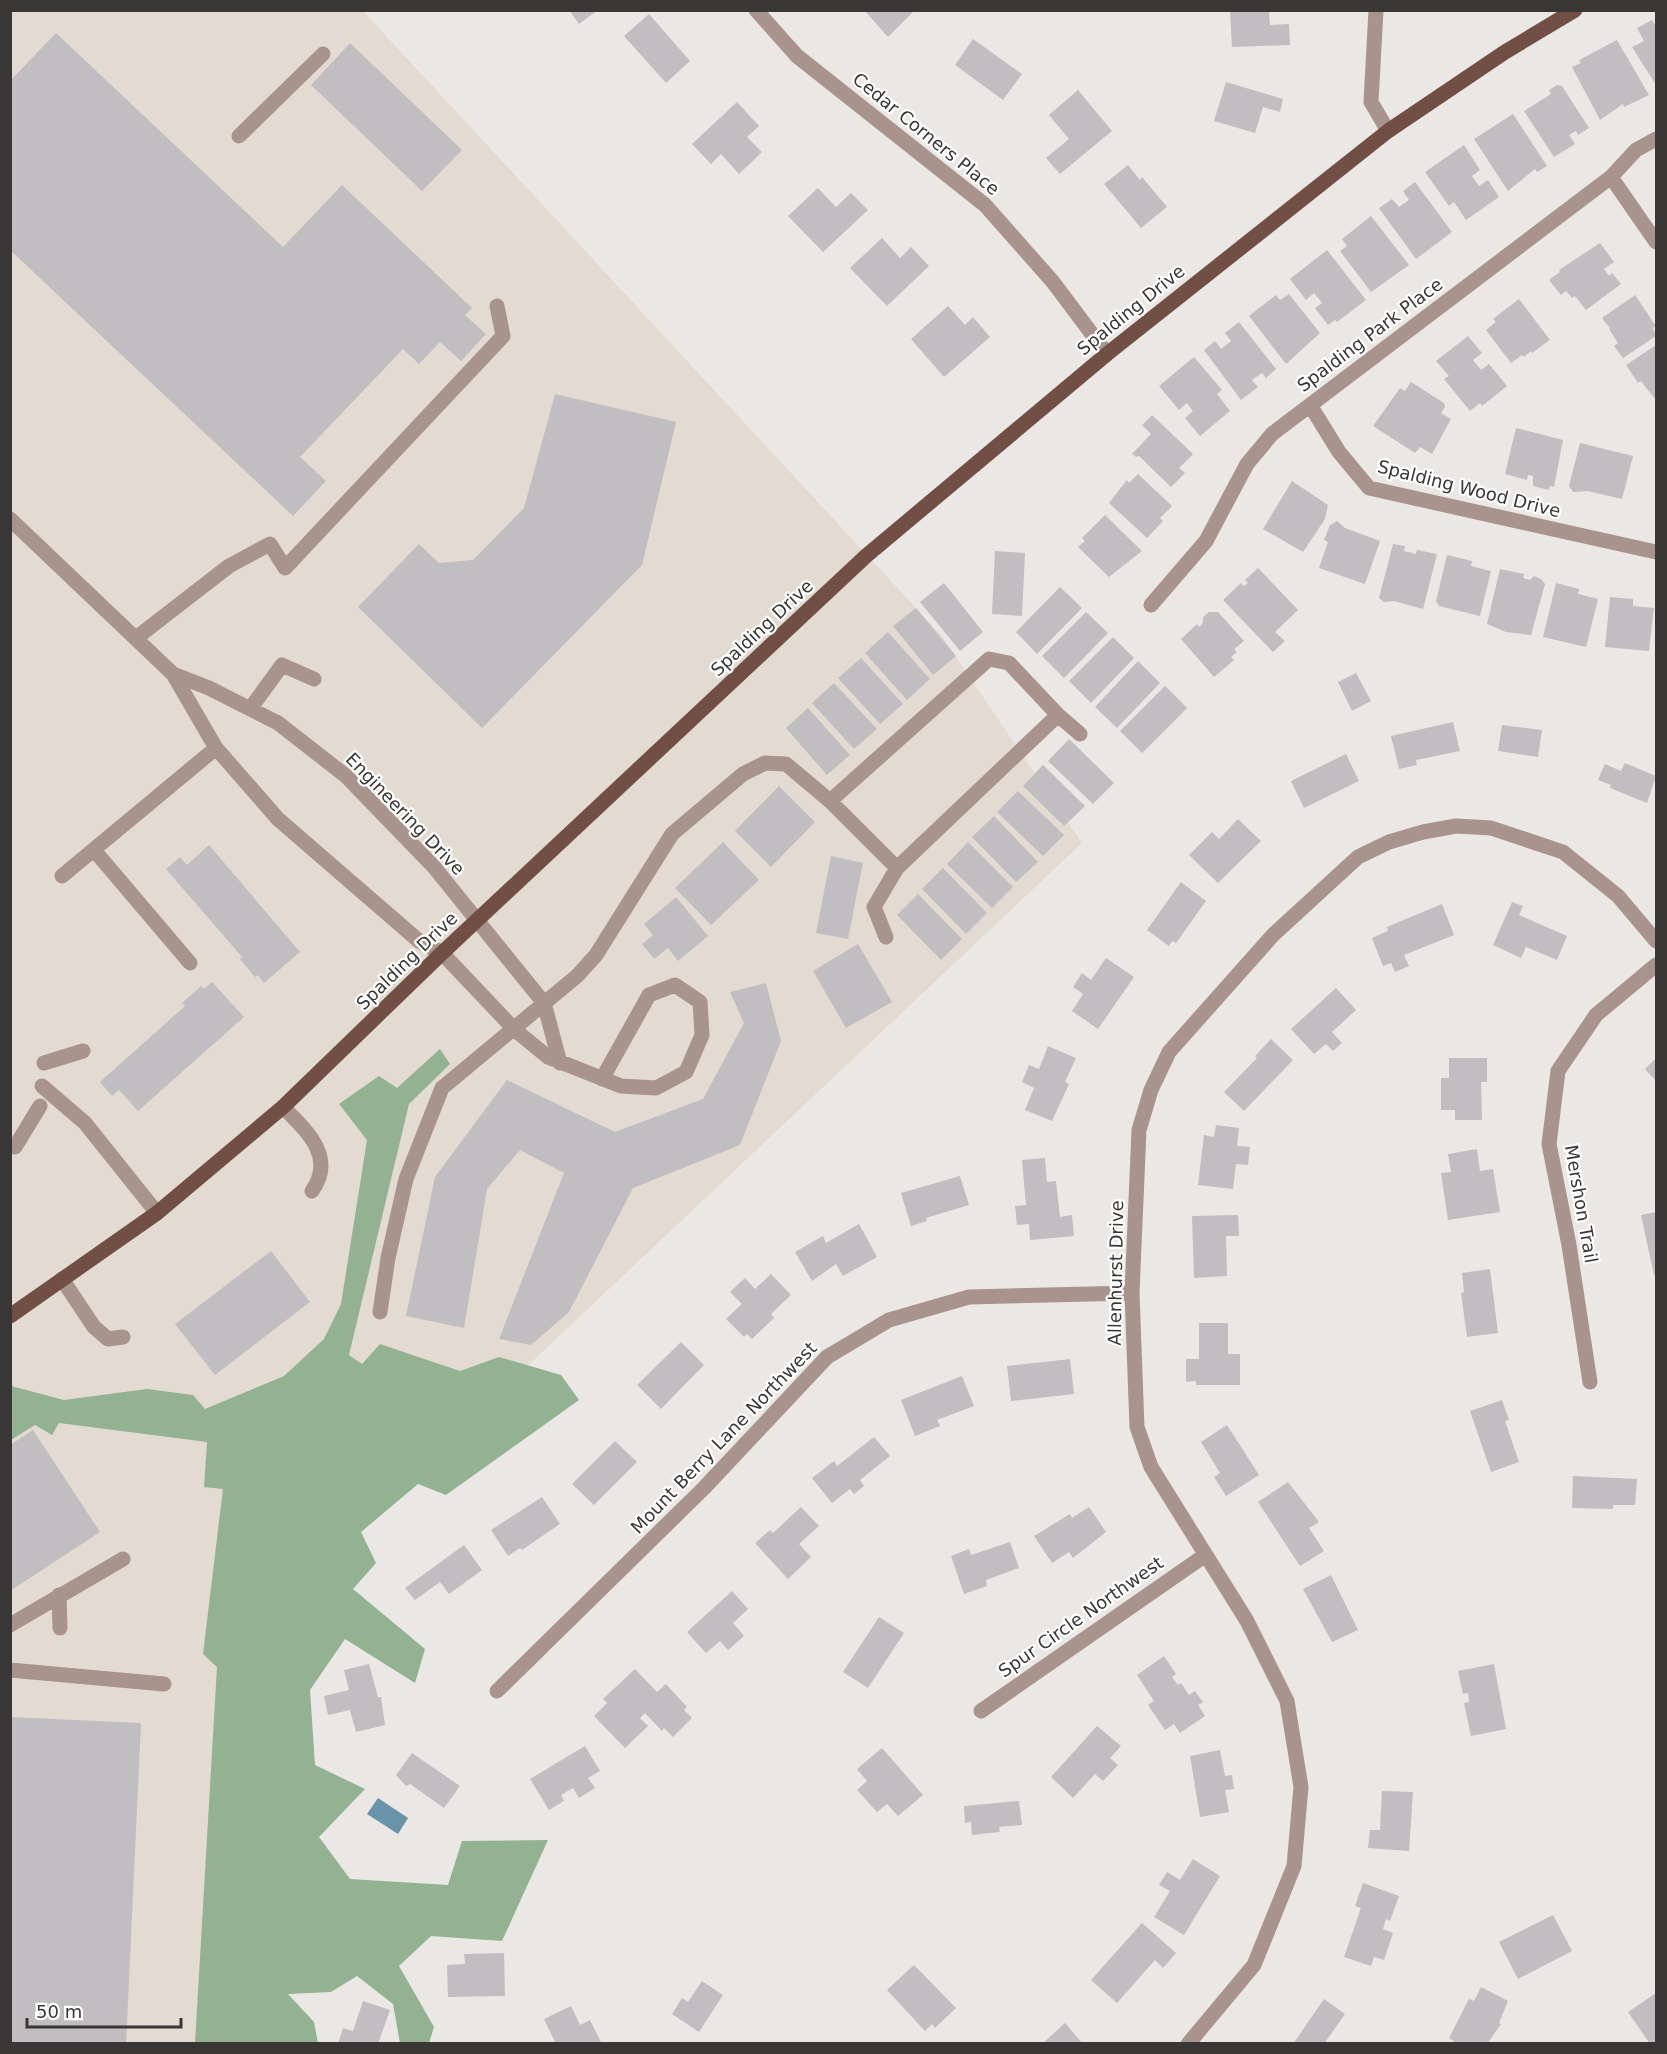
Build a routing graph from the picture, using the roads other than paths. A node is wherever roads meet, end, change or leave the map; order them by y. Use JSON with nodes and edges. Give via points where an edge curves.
{"nodes":[{"id":1,"x":756,"y":10,"type":"edge"},
{"id":2,"x":1376,"y":10,"type":"edge"},
{"id":3,"x":1575,"y":10,"type":"edge"},
{"id":4,"x":323,"y":54,"type":"dead end"},
{"id":5,"x":1388,"y":131,"type":"junction"},
{"id":6,"x":239,"y":136,"type":"dead end"},
{"id":7,"x":1656,"y":139,"type":"edge"},
{"id":8,"x":1611,"y":177,"type":"junction"},
{"id":9,"x":1656,"y":242,"type":"edge"},
{"id":10,"x":497,"y":306,"type":"dead end"},
{"id":11,"x":1107,"y":354,"type":"junction"},
{"id":12,"x":1310,"y":405,"type":"junction"},
{"id":13,"x":10,"y":519,"type":"edge"},
{"id":14,"x":1656,"y":552,"type":"edge"},
{"id":15,"x":1151,"y":605,"type":"dead end"},
{"id":16,"x":136,"y":638,"type":"junction"},
{"id":17,"x":173,"y":674,"type":"junction"},
{"id":18,"x":314,"y":679,"type":"dead end"},
{"id":19,"x":250,"y":709,"type":"junction"},
{"id":20,"x":1058,"y":715,"type":"junction"},
{"id":21,"x":1080,"y":734,"type":"dead end"},
{"id":22,"x":216,"y":748,"type":"junction"},
{"id":23,"x":830,"y":801,"type":"junction"},
{"id":24,"x":94,"y":850,"type":"junction"},
{"id":25,"x":897,"y":868,"type":"junction"},
{"id":26,"x":62,"y":876,"type":"dead end"},
{"id":27,"x":477,"y":920,"type":"junction"},
{"id":28,"x":886,"y":937,"type":"dead end"},
{"id":29,"x":1656,"y":940,"type":"edge"},
{"id":30,"x":442,"y":954,"type":"junction"},
{"id":31,"x":190,"y":963,"type":"dead end"},
{"id":32,"x":1656,"y":965,"type":"edge"},
{"id":33,"x":544,"y":1003,"type":"junction"},
{"id":34,"x":515,"y":1030,"type":"junction"},
{"id":35,"x":83,"y":1051,"type":"dead end"},
{"id":36,"x":44,"y":1063,"type":"dead end"},
{"id":37,"x":560,"y":1063,"type":"junction"},
{"id":38,"x":602,"y":1079,"type":"junction"},
{"id":39,"x":42,"y":1086,"type":"dead end"},
{"id":40,"x":40,"y":1106,"type":"dead end"},
{"id":41,"x":283,"y":1107,"type":"junction"},
{"id":42,"x":15,"y":1147,"type":"dead end"},
{"id":43,"x":312,"y":1191,"type":"dead end"},
{"id":44,"x":157,"y":1213,"type":"junction"},
{"id":45,"x":62,"y":1280,"type":"junction"},
{"id":46,"x":1132,"y":1293,"type":"junction"},
{"id":47,"x":380,"y":1312,"type":"dead end"},
{"id":48,"x":10,"y":1316,"type":"edge"},
{"id":49,"x":123,"y":1337,"type":"dead end"},
{"id":50,"x":1590,"y":1382,"type":"dead end"},
{"id":51,"x":1204,"y":1556,"type":"junction"},
{"id":52,"x":123,"y":1559,"type":"dead end"},
{"id":53,"x":59,"y":1595,"type":"junction"},
{"id":54,"x":10,"y":1625,"type":"edge"},
{"id":55,"x":60,"y":1628,"type":"dead end"},
{"id":56,"x":10,"y":1670,"type":"edge"},
{"id":57,"x":164,"y":1684,"type":"dead end"},
{"id":58,"x":496,"y":1691,"type":"dead end"},
{"id":59,"x":981,"y":1710,"type":"dead end"},
{"id":60,"x":1188,"y":2043,"type":"edge"}],
"edges":[{"from":1,"to":11,"type":"street","name":"Cedar Corners Place","via":[[797,56],[985,205],[1053,282]]},
{"from":2,"to":5,"type":"street","via":[[1371,102]]},
{"from":3,"to":5,"type":"main road","name":"Spalding Drive"},
{"from":4,"to":6,"type":"street"},
{"from":5,"to":11,"type":"main road","name":"Spalding Drive"},
{"from":7,"to":8,"type":"street","name":"Spalding Park Place","via":[[1636,150]]},
{"from":8,"to":9,"type":"street"},
{"from":8,"to":12,"type":"street","name":"Spalding Park Place"},
{"from":10,"to":16,"type":"street","via":[[503,336],[285,568],[270,544],[229,566]]},
{"from":11,"to":27,"type":"main road","name":"Spalding Drive","via":[[867,556]]},
{"from":12,"to":14,"type":"street","name":"Spalding Wood Drive","via":[[1339,452],[1368,488]]},
{"from":12,"to":15,"type":"street","name":"Spalding Park Place","via":[[1272,434],[1246,464],[1206,541]]},
{"from":13,"to":16,"type":"street","name":"Engineering Drive"},
{"from":16,"to":17,"type":"street","name":"Engineering Drive"},
{"from":17,"to":19,"type":"street","name":"Engineering Drive"},
{"from":17,"to":22,"type":"street","name":"Engineering Drive"},
{"from":18,"to":19,"type":"street","via":[[282,665]]},
{"from":19,"to":27,"type":"street","name":"Engineering Drive","via":[[278,723],[346,776],[434,867]]},
{"from":20,"to":21,"type":"street"},
{"from":20,"to":23,"type":"street","via":[[1009,663],[988,659]]},
{"from":20,"to":25,"type":"street"},
{"from":22,"to":24,"type":"street"},
{"from":22,"to":30,"type":"street","name":"Engineering Drive","via":[[278,819],[419,941]]},
{"from":23,"to":25,"type":"street"},
{"from":23,"to":33,"type":"street","via":[[786,764],[765,763],[743,774],[672,834],[596,955]]},
{"from":24,"to":26,"type":"street"},
{"from":24,"to":31,"type":"street"},
{"from":25,"to":28,"type":"street","via":[[874,907]]},
{"from":27,"to":30,"type":"main road","name":"Spalding Drive"},
{"from":27,"to":33,"type":"street","name":"Engineering Drive"},
{"from":29,"to":46,"type":"street","name":"Allenhurst Drive","via":[[1618,896],[1563,852],[1491,828],[1456,826],[1422,832],[1358,857],[1273,935],[1169,1052],[1150,1090],[1139,1130]]},
{"from":30,"to":34,"type":"street","name":"Engineering Drive"},
{"from":30,"to":41,"type":"main road","name":"Spalding Drive"},
{"from":32,"to":50,"type":"street","name":"Mershon Trail","via":[[1596,1015],[1558,1071],[1549,1144]]},
{"from":33,"to":34,"type":"street"},
{"from":33,"to":37,"type":"street"},
{"from":34,"to":37,"type":"street","name":"Engineering Drive"},
{"from":34,"to":47,"type":"street","via":[[442,1088],[406,1179]]},
{"from":35,"to":36,"type":"street"},
{"from":37,"to":38,"type":"street","name":"Engineering Drive"},
{"from":38,"to":38,"type":"street","name":"Engineering Drive","via":[[621,1086],[656,1088],[686,1072],[702,1035],[700,1002],[675,985],[650,995]]},
{"from":39,"to":44,"type":"street","via":[[86,1123]]},
{"from":40,"to":42,"type":"street"},
{"from":41,"to":43,"type":"street","via":[[314,1141],[322,1160],[321,1179]]},
{"from":41,"to":44,"type":"main road","name":"Spalding Drive"},
{"from":44,"to":45,"type":"main road","name":"Spalding Drive"},
{"from":45,"to":48,"type":"main road","name":"Spalding Drive"},
{"from":45,"to":49,"type":"street","via":[[94,1327],[108,1339]]},
{"from":46,"to":51,"type":"street","name":"Allenhurst Drive","via":[[1137,1427],[1151,1467]]},
{"from":46,"to":58,"type":"street","name":"Mount Berry Lane Northwest","via":[[969,1297],[888,1320],[827,1357],[704,1488]]},
{"from":51,"to":59,"type":"street","name":"Spur Circle Northwest"},
{"from":51,"to":60,"type":"street","name":"Allenhurst Drive","via":[[1247,1621],[1287,1701],[1301,1787],[1294,1866],[1254,1965]]},
{"from":52,"to":53,"type":"street"},
{"from":53,"to":54,"type":"street"},
{"from":53,"to":55,"type":"street"},
{"from":56,"to":57,"type":"street"}]}
